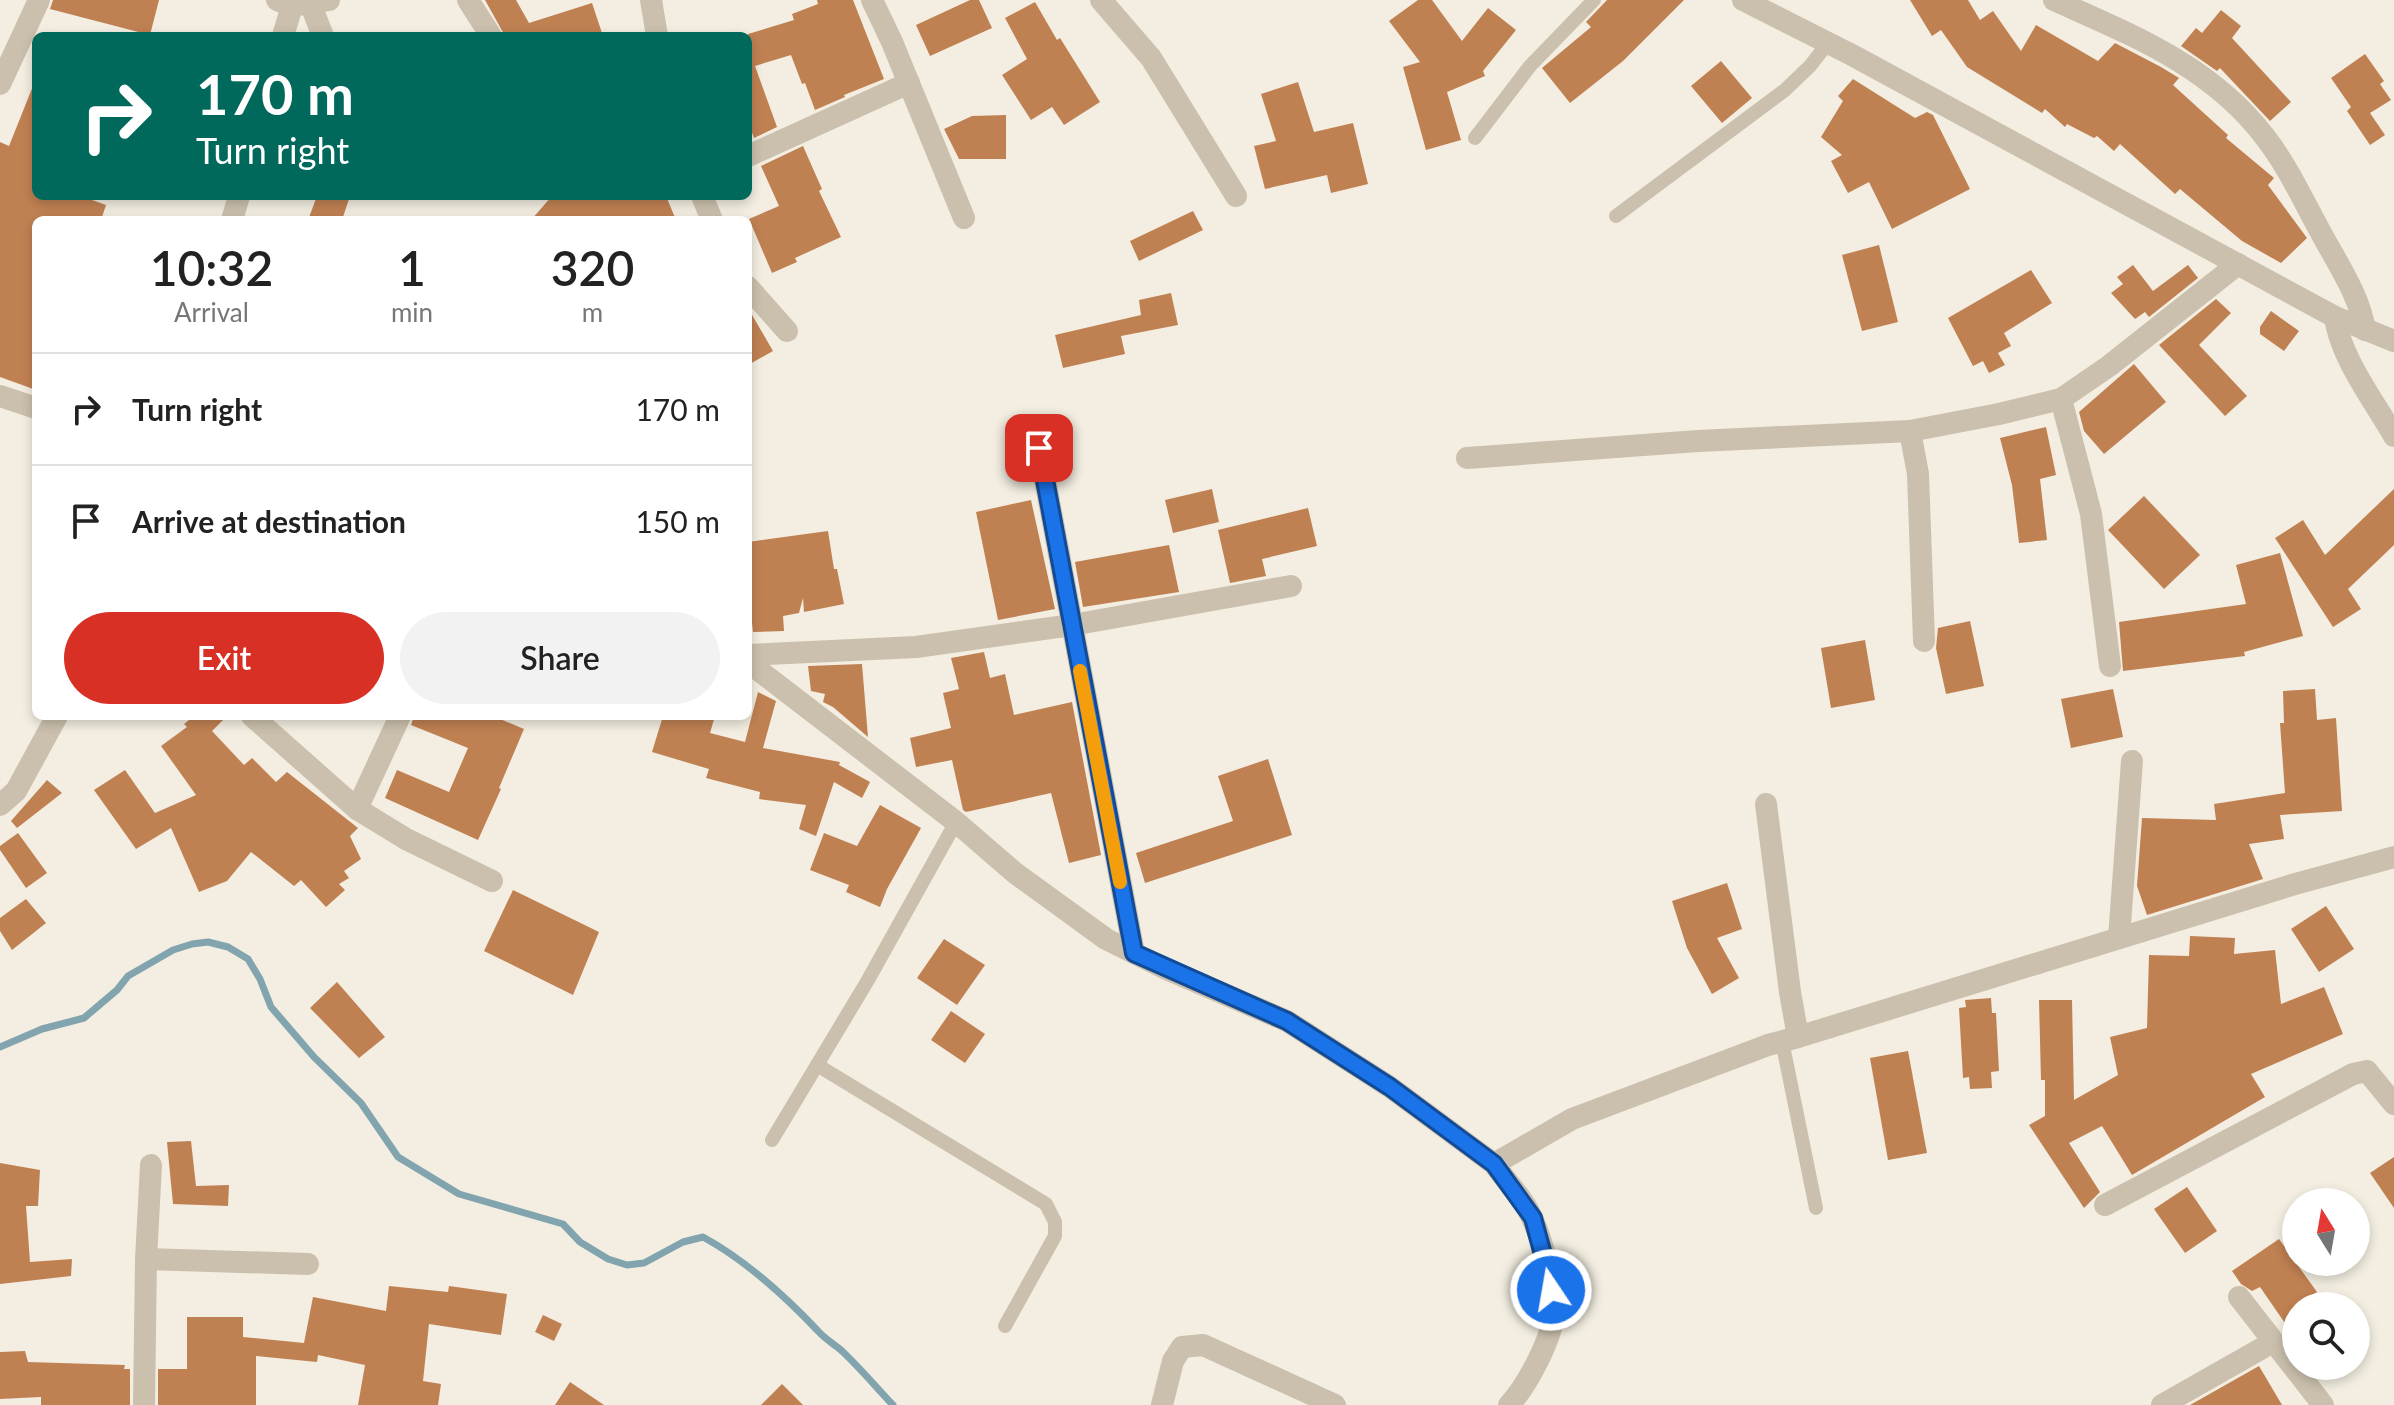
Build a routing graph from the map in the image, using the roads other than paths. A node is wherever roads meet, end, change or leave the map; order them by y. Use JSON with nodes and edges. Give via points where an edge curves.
{"nodes":[{"id":1,"x":39,"y":0,"type":"edge"},
{"id":2,"x":468,"y":0,"type":"edge"},
{"id":3,"x":651,"y":0,"type":"edge"},
{"id":4,"x":872,"y":0,"type":"edge"},
{"id":5,"x":1101,"y":0,"type":"edge"},
{"id":6,"x":1594,"y":0,"type":"edge"},
{"id":7,"x":1743,"y":0,"type":"edge"},
{"id":8,"x":2054,"y":0,"type":"edge"},
{"id":9,"x":302,"y":2,"type":"edge"},
{"id":10,"x":285,"y":32,"type":"edge"},
{"id":11,"x":321,"y":32,"type":"edge"},
{"id":12,"x":488,"y":32,"type":"edge"},
{"id":13,"x":656,"y":32,"type":"edge"},
{"id":14,"x":1828,"y":43,"type":"junction"},
{"id":15,"x":909,"y":83,"type":"junction"},
{"id":16,"x":0,"y":84,"type":"edge"},
{"id":17,"x":1475,"y":138,"type":"dead end"},
{"id":18,"x":752,"y":154,"type":"edge"},
{"id":19,"x":1236,"y":196,"type":"dead end"},
{"id":20,"x":1616,"y":216,"type":"dead end"},
{"id":21,"x":964,"y":218,"type":"dead end"},
{"id":22,"x":2238,"y":264,"type":"junction"},
{"id":23,"x":752,"y":292,"type":"edge"},
{"id":24,"x":2335,"y":317,"type":"junction"},
{"id":25,"x":2365,"y":330,"type":"junction"},
{"id":26,"x":787,"y":331,"type":"dead end"},
{"id":27,"x":2394,"y":341,"type":"edge"},
{"id":28,"x":0,"y":396,"type":"edge"},
{"id":29,"x":2061,"y":399,"type":"junction"},
{"id":30,"x":32,"y":407,"type":"edge"},
{"id":31,"x":1910,"y":431,"type":"junction"},
{"id":32,"x":2394,"y":436,"type":"edge"},
{"id":33,"x":1039,"y":448,"type":"dead end"},
{"id":34,"x":1467,"y":458,"type":"dead end"},
{"id":35,"x":1291,"y":586,"type":"dead end"},
{"id":36,"x":1072,"y":625,"type":"junction"},
{"id":37,"x":1924,"y":641,"type":"dead end"},
{"id":38,"x":752,"y":655,"type":"edge"},
{"id":39,"x":752,"y":665,"type":"edge"},
{"id":40,"x":2110,"y":666,"type":"dead end"},
{"id":41,"x":54,"y":720,"type":"edge"},
{"id":42,"x":257,"y":720,"type":"edge"},
{"id":43,"x":398,"y":720,"type":"edge"},
{"id":44,"x":2132,"y":761,"type":"dead end"},
{"id":45,"x":5,"y":792,"type":"edge"},
{"id":46,"x":1766,"y":804,"type":"dead end"},
{"id":47,"x":357,"y":809,"type":"junction"},
{"id":48,"x":956,"y":822,"type":"junction"},
{"id":49,"x":2394,"y":857,"type":"edge"},
{"id":50,"x":492,"y":881,"type":"dead end"},
{"id":51,"x":2119,"y":938,"type":"junction"},
{"id":52,"x":1134,"y":953,"type":"junction"},
{"id":53,"x":1790,"y":1039,"type":"junction"},
{"id":54,"x":817,"y":1065,"type":"junction"},
{"id":55,"x":2394,"y":1104,"type":"edge"},
{"id":56,"x":772,"y":1140,"type":"dead end"},
{"id":57,"x":1494,"y":1164,"type":"junction"},
{"id":58,"x":151,"y":1165,"type":"dead end"},
{"id":59,"x":2105,"y":1205,"type":"dead end"},
{"id":60,"x":1816,"y":1208,"type":"dead end"},
{"id":61,"x":146,"y":1259,"type":"junction"},
{"id":62,"x":308,"y":1264,"type":"dead end"},
{"id":63,"x":2239,"y":1297,"type":"dead end"},
{"id":64,"x":1005,"y":1326,"type":"dead end"},
{"id":65,"x":2273,"y":1342,"type":"junction"},
{"id":66,"x":144,"y":1405,"type":"edge"},
{"id":67,"x":1162,"y":1405,"type":"edge"},
{"id":68,"x":1335,"y":1405,"type":"edge"},
{"id":69,"x":1509,"y":1405,"type":"edge"},
{"id":70,"x":2162,"y":1405,"type":"edge"},
{"id":71,"x":2323,"y":1405,"type":"edge"}],
"edges":[{"from":1,"to":16,"type":"street"},
{"from":2,"to":12,"type":"street"},
{"from":3,"to":13,"type":"street"},
{"from":4,"to":15,"type":"street"},
{"from":5,"to":19,"type":"street","via":[[1151,58]]},
{"from":6,"to":17,"type":"lane","via":[[1530,66]]},
{"from":7,"to":14,"type":"street"},
{"from":8,"to":25,"type":"street","via":[[2199,72],[2238,105],[2267,138],[2308,208],[2358,301]]},
{"from":9,"to":10,"type":"street"},
{"from":9,"to":11,"type":"street"},
{"from":14,"to":20,"type":"lane","via":[[1785,90]]},
{"from":14,"to":22,"type":"street"},
{"from":15,"to":18,"type":"street"},
{"from":15,"to":21,"type":"street"},
{"from":22,"to":24,"type":"street"},
{"from":22,"to":29,"type":"street"},
{"from":23,"to":26,"type":"street"},
{"from":24,"to":25,"type":"street"},
{"from":24,"to":32,"type":"street","via":[[2344,350]]},
{"from":25,"to":27,"type":"street"},
{"from":28,"to":30,"type":"street"},
{"from":29,"to":31,"type":"street"},
{"from":29,"to":40,"type":"street","via":[[2091,514]]},
{"from":31,"to":34,"type":"street"},
{"from":31,"to":37,"type":"street","via":[[1918,474]]},
{"from":33,"to":36,"type":"street"},
{"from":35,"to":36,"type":"street"},
{"from":36,"to":38,"type":"street","via":[[916,647]]},
{"from":36,"to":52,"type":"street"},
{"from":39,"to":48,"type":"street"},
{"from":41,"to":45,"type":"street"},
{"from":42,"to":47,"type":"street"},
{"from":43,"to":47,"type":"street"},
{"from":44,"to":51,"type":"street"},
{"from":46,"to":53,"type":"street","via":[[1790,992]]},
{"from":47,"to":50,"type":"street"},
{"from":48,"to":52,"type":"street","via":[[1015,873],[1106,939]]},
{"from":48,"to":54,"type":"lane"},
{"from":49,"to":51,"type":"street"},
{"from":51,"to":53,"type":"street"},
{"from":52,"to":57,"type":"street","via":[[1287,1021],[1390,1087]]},
{"from":53,"to":57,"type":"street","via":[[1572,1119]]},
{"from":53,"to":60,"type":"lane"},
{"from":54,"to":56,"type":"lane"},
{"from":54,"to":64,"type":"lane","via":[[1046,1204],[1055,1236]]},
{"from":55,"to":59,"type":"street","via":[[2367,1071],[2353,1074]]},
{"from":57,"to":69,"type":"street","via":[[1533,1218],[1554,1311],[1546,1342]]},
{"from":58,"to":61,"type":"street"},
{"from":61,"to":62,"type":"street"},
{"from":61,"to":66,"type":"street"},
{"from":63,"to":65,"type":"street"},
{"from":65,"to":70,"type":"street"},
{"from":65,"to":71,"type":"street"},
{"from":67,"to":68,"type":"street","via":[[1182,1347],[1203,1345]]}]}
